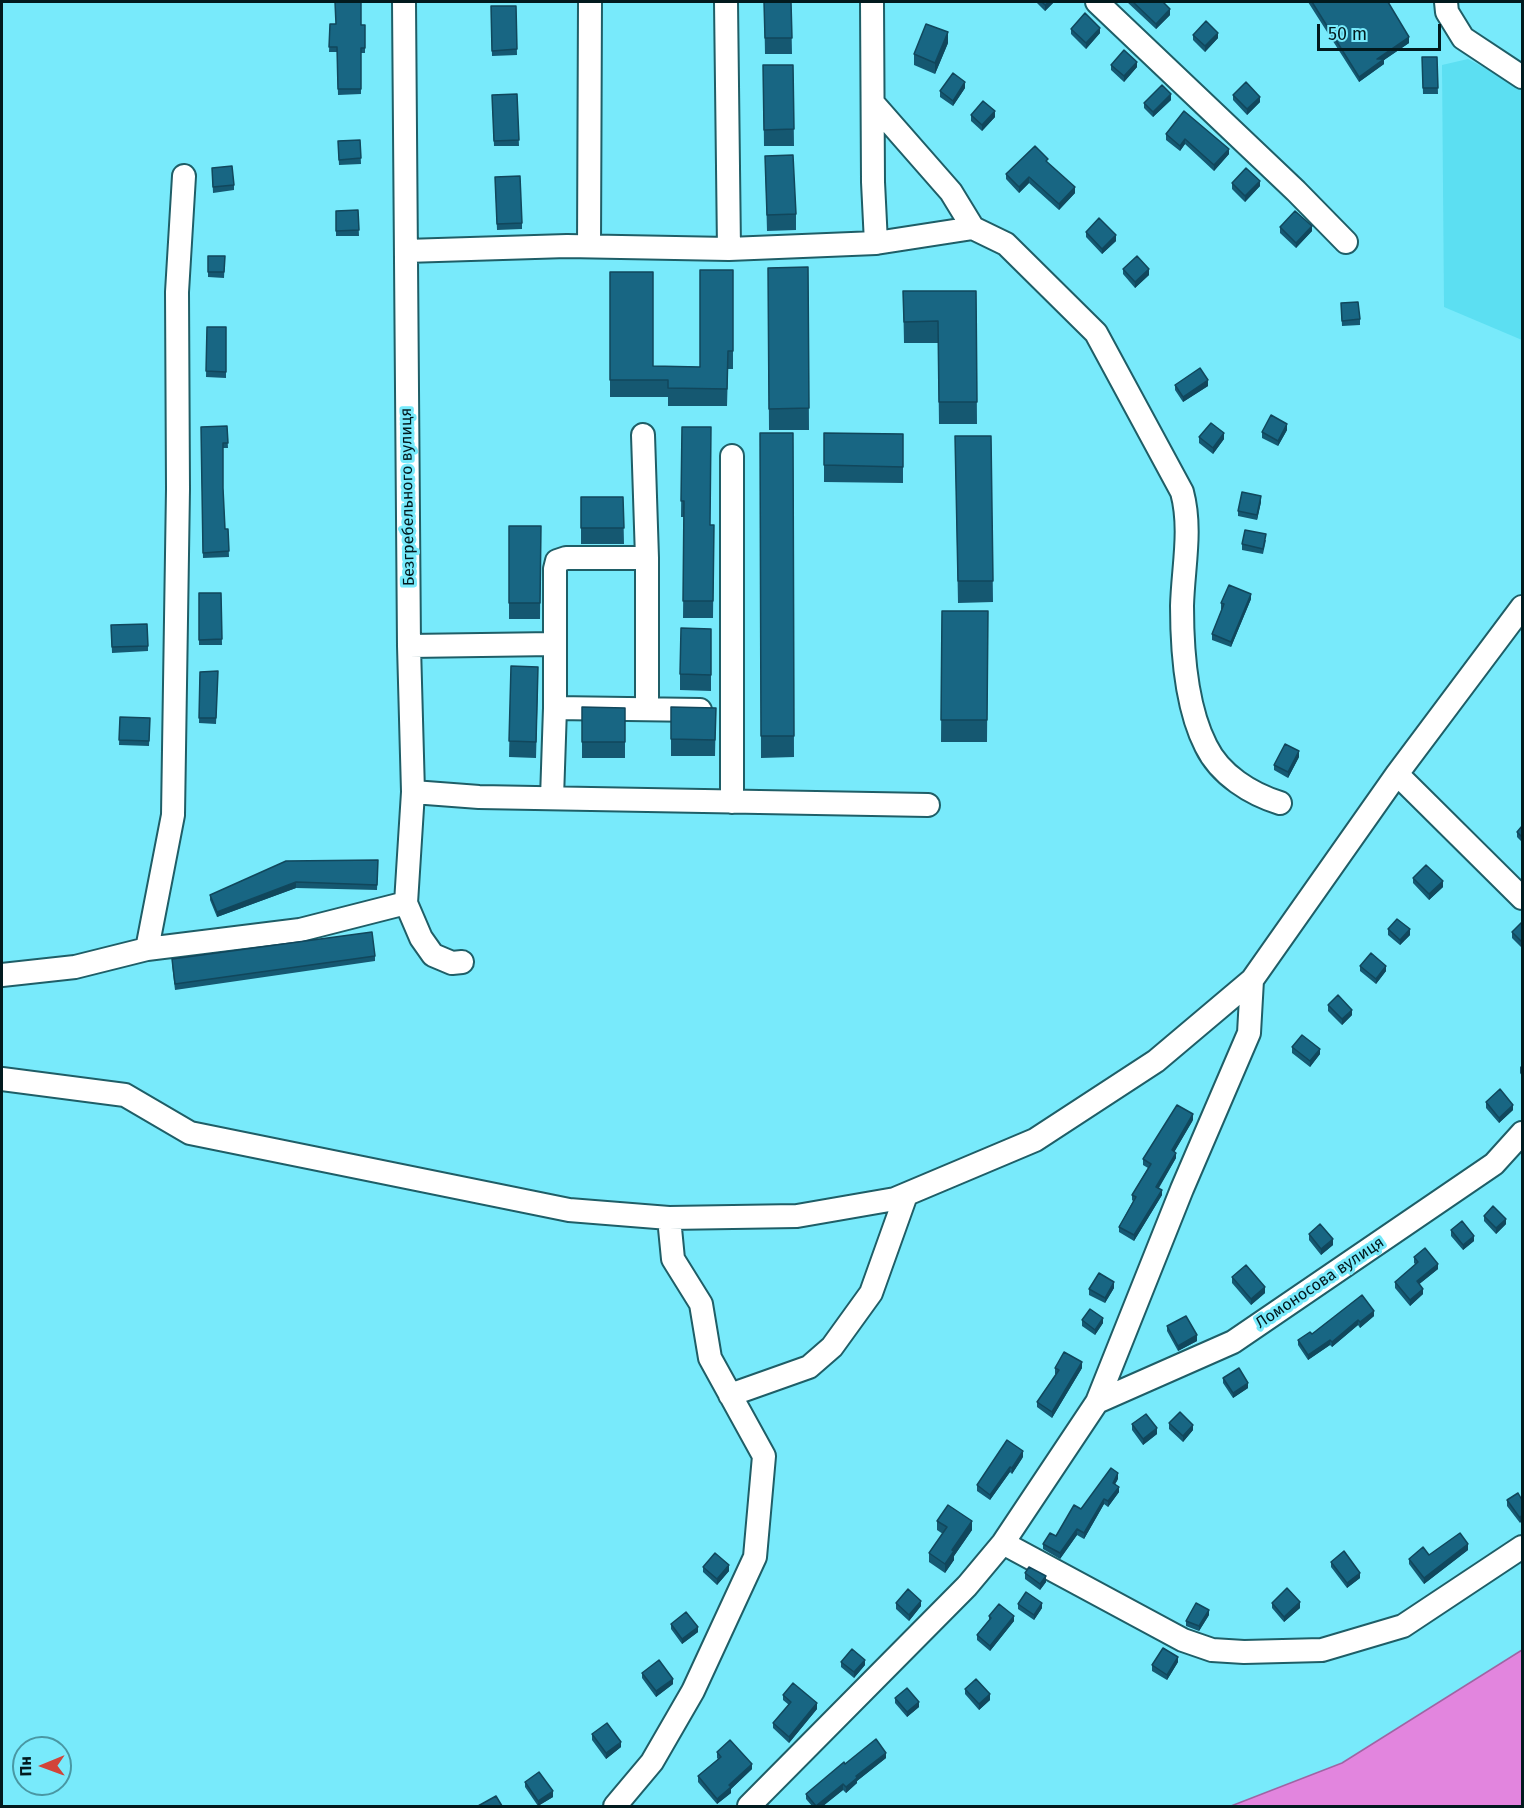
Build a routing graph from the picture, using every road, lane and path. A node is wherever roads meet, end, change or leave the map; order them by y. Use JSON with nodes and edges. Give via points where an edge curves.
{"nodes":[{"id":1,"x":404,"y":2,"type":"edge"},
{"id":2,"x":590,"y":2,"type":"edge"},
{"id":3,"x":726,"y":2,"type":"edge"},
{"id":4,"x":872,"y":2,"type":"edge"},
{"id":5,"x":1097,"y":2,"type":"edge"},
{"id":6,"x":1446,"y":2,"type":"edge"},
{"id":7,"x":1522,"y":77,"type":"edge"},
{"id":8,"x":873,"y":103,"type":"junction"},
{"id":9,"x":184,"y":176,"type":"dead end"},
{"id":10,"x":973,"y":228,"type":"junction"},
{"id":11,"x":1346,"y":242,"type":"dead end"},
{"id":12,"x":876,"y":243,"type":"junction"},
{"id":13,"x":589,"y":246,"type":"junction"},
{"id":14,"x":729,"y":249,"type":"junction"},
{"id":15,"x":406,"y":251,"type":"junction"},
{"id":16,"x":642,"y":435,"type":"dead end"},
{"id":17,"x":732,"y":456,"type":"dead end"},
{"id":18,"x":647,"y":558,"type":"junction"},
{"id":19,"x":1522,"y":607,"type":"edge"},
{"id":20,"x":554,"y":644,"type":"junction"},
{"id":21,"x":409,"y":646,"type":"junction"},
{"id":22,"x":555,"y":708,"type":"junction"},
{"id":23,"x":647,"y":710,"type":"junction"},
{"id":24,"x":732,"y":710,"type":"junction"},
{"id":25,"x":1397,"y":774,"type":"junction"},
{"id":26,"x":413,"y":792,"type":"junction"},
{"id":27,"x":552,"y":798,"type":"junction"},
{"id":28,"x":732,"y":802,"type":"junction"},
{"id":29,"x":1280,"y":803,"type":"dead end"},
{"id":30,"x":928,"y":805,"type":"dead end"},
{"id":31,"x":1522,"y":898,"type":"edge"},
{"id":32,"x":406,"y":903,"type":"junction"},
{"id":33,"x":147,"y":949,"type":"junction"},
{"id":34,"x":462,"y":962,"type":"dead end"},
{"id":35,"x":2,"y":975,"type":"edge"},
{"id":36,"x":1252,"y":980,"type":"junction"},
{"id":37,"x":2,"y":1079,"type":"edge"},
{"id":38,"x":1522,"y":1133,"type":"edge"},
{"id":39,"x":906,"y":1195,"type":"junction"},
{"id":40,"x":669,"y":1218,"type":"junction"},
{"id":41,"x":730,"y":1395,"type":"junction"},
{"id":42,"x":1097,"y":1402,"type":"junction"},
{"id":43,"x":1003,"y":1543,"type":"junction"},
{"id":44,"x":1522,"y":1547,"type":"edge"},
{"id":45,"x":615,"y":1806,"type":"edge"},
{"id":46,"x":749,"y":1806,"type":"edge"}],
"edges":[{"from":1,"to":15,"type":"street","name":"Безгребельного вулиця"},
{"from":2,"to":13,"type":"street"},
{"from":3,"to":14,"type":"street"},
{"from":4,"to":8,"type":"street"},
{"from":5,"to":11,"type":"street"},
{"from":6,"to":7,"type":"street","via":[[1447,12],[1463,38]]},
{"from":8,"to":10,"type":"street","via":[[951,192]]},
{"from":8,"to":12,"type":"street"},
{"from":9,"to":33,"type":"street","via":[[177,292],[173,815]]},
{"from":10,"to":12,"type":"street"},
{"from":10,"to":29,"type":"street","via":[[1006,244],[1096,333],[1182,492],[1187,509],[1182,607],[1187,690],[1206,747],[1230,777],[1260,797]]},
{"from":12,"to":14,"type":"street"},
{"from":13,"to":14,"type":"street"},
{"from":13,"to":15,"type":"street"},
{"from":15,"to":21,"type":"street","name":"Безгребельного вулиця"},
{"from":16,"to":18,"type":"street"},
{"from":17,"to":24,"type":"street"},
{"from":18,"to":20,"type":"street","via":[[557,561]]},
{"from":18,"to":23,"type":"street"},
{"from":19,"to":25,"type":"street"},
{"from":20,"to":21,"type":"street"},
{"from":20,"to":22,"type":"street"},
{"from":21,"to":26,"type":"street","name":"Безгребельного вулиця"},
{"from":22,"to":23,"type":"street"},
{"from":22,"to":27,"type":"street"},
{"from":23,"to":24,"type":"street"},
{"from":24,"to":28,"type":"street"},
{"from":25,"to":31,"type":"street"},
{"from":25,"to":36,"type":"street"},
{"from":26,"to":27,"type":"street"},
{"from":26,"to":32,"type":"street","name":"Безгребельного вулиця"},
{"from":27,"to":28,"type":"street"},
{"from":28,"to":30,"type":"street"},
{"from":32,"to":33,"type":"street","via":[[300,930]]},
{"from":32,"to":34,"type":"street","name":"Безгребельного вулиця","via":[[433,955],[452,963]]},
{"from":33,"to":35,"type":"street","via":[[75,967]]},
{"from":36,"to":39,"type":"street","via":[[1156,1061],[1035,1140]]},
{"from":36,"to":42,"type":"street","via":[[1249,1033]]},
{"from":37,"to":40,"type":"street","via":[[124,1095],[190,1133],[569,1210]]},
{"from":38,"to":42,"type":"street","name":"Ломоносова вулиця","via":[[1494,1164],[1233,1342]]},
{"from":39,"to":40,"type":"street","via":[[797,1216]]},
{"from":39,"to":41,"type":"street","via":[[871,1293],[832,1347],[809,1368]]},
{"from":40,"to":41,"type":"street","via":[[674,1259],[701,1304],[710,1358]]},
{"from":41,"to":45,"type":"street","via":[[764,1456],[755,1557],[693,1691],[652,1762]]},
{"from":42,"to":43,"type":"street"},
{"from":43,"to":44,"type":"street","via":[[1183,1640],[1212,1650],[1244,1652],[1322,1650],[1403,1626]]},
{"from":43,"to":46,"type":"street","via":[[967,1586]]}]}
